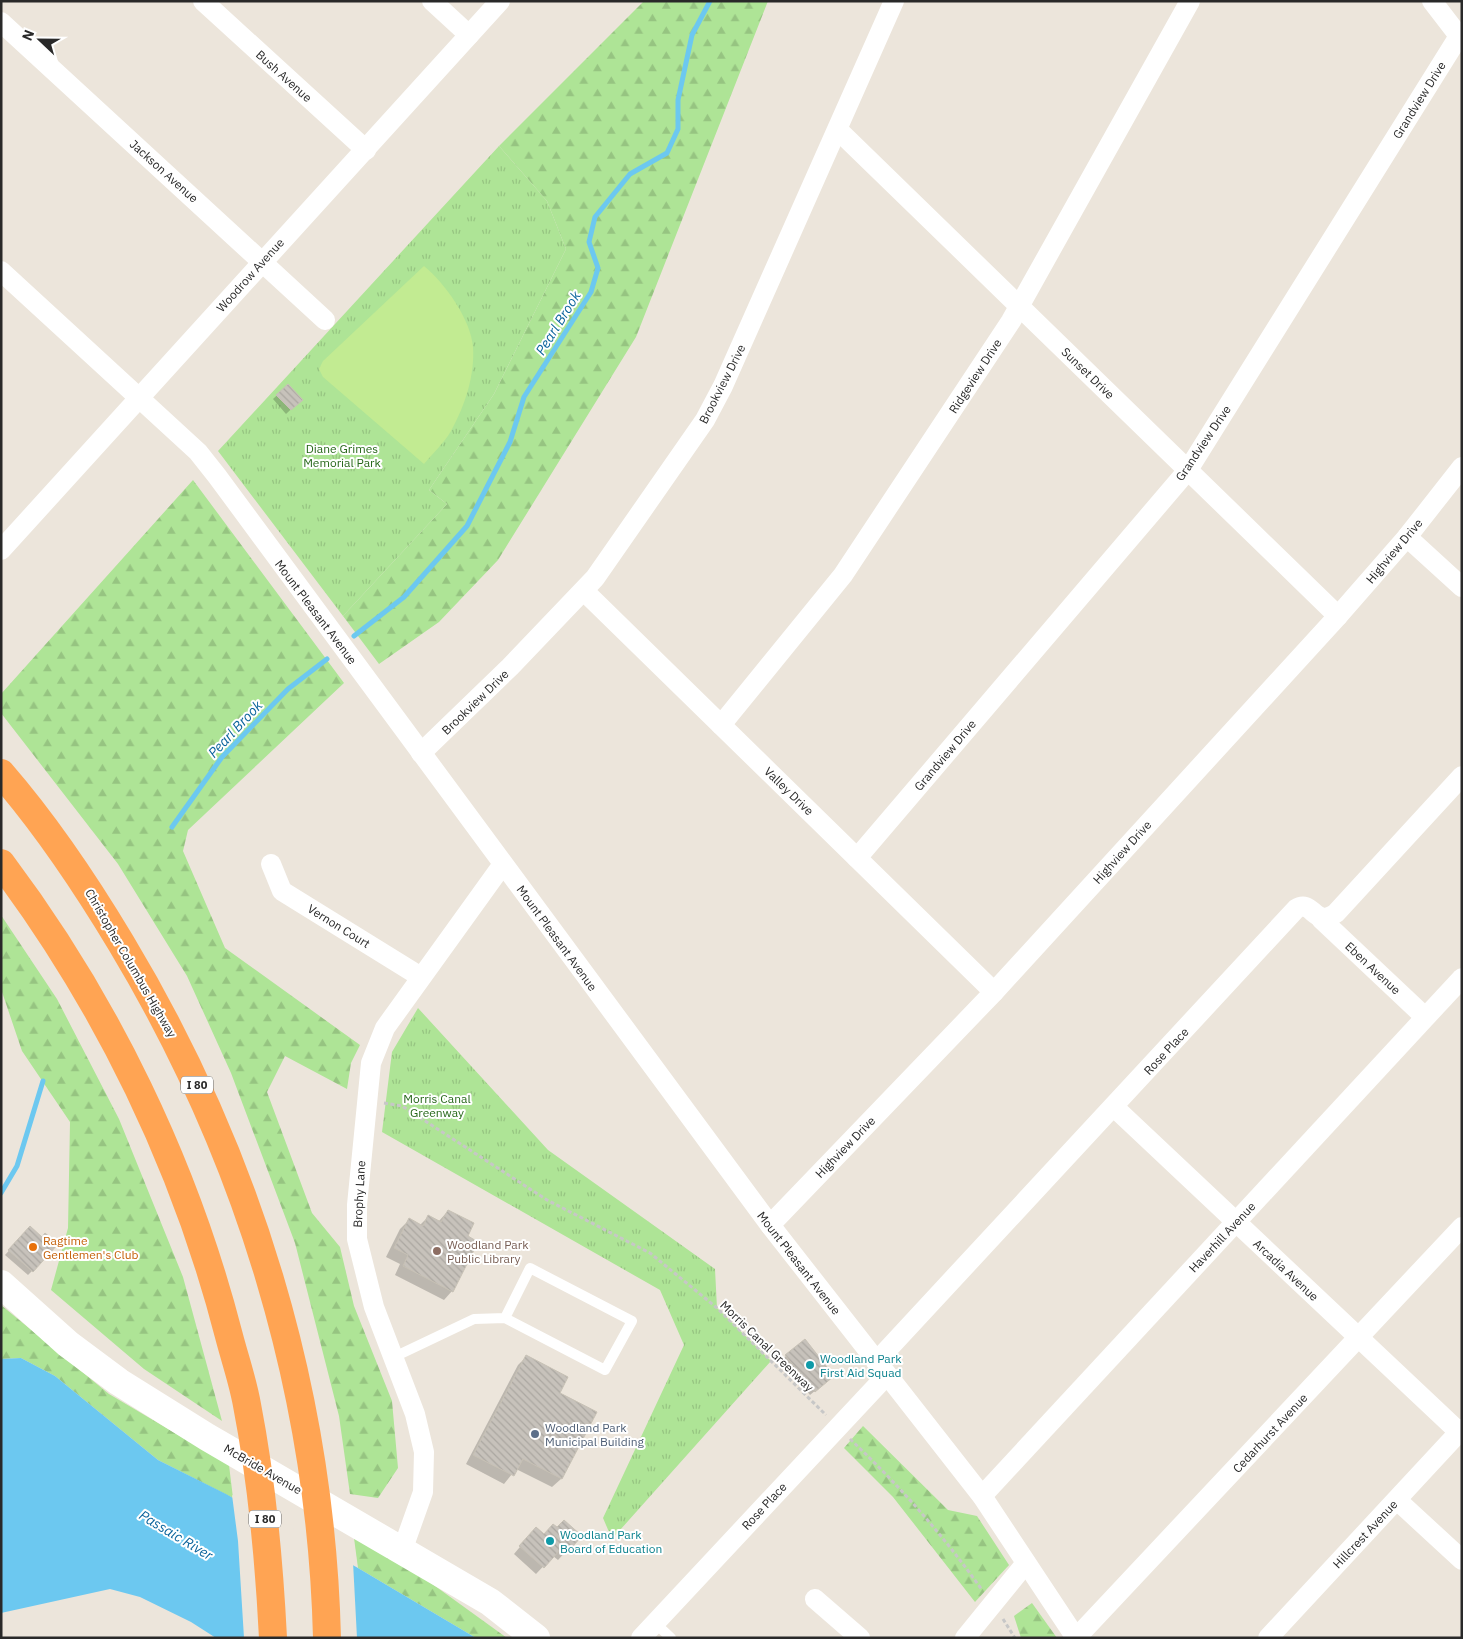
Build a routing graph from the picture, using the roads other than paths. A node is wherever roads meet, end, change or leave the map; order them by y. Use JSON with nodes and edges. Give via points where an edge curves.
{"nodes":[{"id":1,"x":203,"y":1,"type":"edge"},
{"id":2,"x":432,"y":1,"type":"edge"},
{"id":3,"x":500,"y":1,"type":"edge"},
{"id":4,"x":894,"y":1,"type":"edge"},
{"id":5,"x":1190,"y":1,"type":"edge"},
{"id":6,"x":1432,"y":1,"type":"edge"},
{"id":7,"x":1,"y":22,"type":"edge"},
{"id":8,"x":469,"y":35,"type":"junction"},
{"id":9,"x":1460,"y":38,"type":"edge"},
{"id":10,"x":838,"y":130,"type":"junction"},
{"id":11,"x":366,"y":150,"type":"junction"},
{"id":12,"x":262,"y":261,"type":"junction"},
{"id":13,"x":1,"y":272,"type":"edge"},
{"id":14,"x":1019,"y":306,"type":"junction"},
{"id":15,"x":325,"y":320,"type":"dead end"},
{"id":16,"x":139,"y":397,"type":"junction"},
{"id":17,"x":1462,"y":467,"type":"edge"},
{"id":18,"x":1188,"y":470,"type":"junction"},
{"id":19,"x":5,"y":536,"type":"edge"},
{"id":20,"x":1407,"y":536,"type":"junction"},
{"id":21,"x":1462,"y":587,"type":"edge"},
{"id":22,"x":584,"y":591,"type":"junction"},
{"id":23,"x":1338,"y":616,"type":"junction"},
{"id":24,"x":721,"y":725,"type":"junction"},
{"id":25,"x":421,"y":753,"type":"junction"},
{"id":26,"x":1,"y":773,"type":"edge"},
{"id":27,"x":1462,"y":776,"type":"edge"},
{"id":28,"x":857,"y":858,"type":"junction"},
{"id":29,"x":1,"y":863,"type":"edge"},
{"id":30,"x":271,"y":864,"type":"dead end"},
{"id":31,"x":503,"y":864,"type":"junction"},
{"id":32,"x":1321,"y":919,"type":"junction"},
{"id":33,"x":421,"y":977,"type":"junction"},
{"id":34,"x":1462,"y":978,"type":"edge"},
{"id":35,"x":994,"y":992,"type":"junction"},
{"id":36,"x":1425,"y":1018,"type":"junction"},
{"id":37,"x":1114,"y":1107,"type":"junction"},
{"id":38,"x":1236,"y":1222,"type":"junction"},
{"id":39,"x":770,"y":1225,"type":"junction"},
{"id":40,"x":1462,"y":1227,"type":"edge"},
{"id":41,"x":1,"y":1284,"type":"edge"},
{"id":42,"x":505,"y":1318,"type":"junction"},
{"id":43,"x":1360,"y":1338,"type":"junction"},
{"id":44,"x":392,"y":1358,"type":"junction"},
{"id":45,"x":882,"y":1368,"type":"junction"},
{"id":46,"x":1460,"y":1431,"type":"edge"},
{"id":47,"x":982,"y":1496,"type":"junction"},
{"id":48,"x":1396,"y":1500,"type":"junction"},
{"id":49,"x":402,"y":1551,"type":"junction"},
{"id":50,"x":1462,"y":1560,"type":"edge"},
{"id":51,"x":1026,"y":1563,"type":"junction"},
{"id":52,"x":815,"y":1599,"type":"dead end"},
{"id":53,"x":655,"y":1623,"type":"junction"},
{"id":54,"x":1272,"y":1636,"type":"edge"},
{"id":55,"x":273,"y":1638,"type":"edge"},
{"id":56,"x":327,"y":1638,"type":"edge"},
{"id":57,"x":536,"y":1638,"type":"edge"},
{"id":58,"x":642,"y":1638,"type":"edge"},
{"id":59,"x":671,"y":1638,"type":"edge"},
{"id":60,"x":860,"y":1638,"type":"edge"},
{"id":61,"x":965,"y":1638,"type":"edge"},
{"id":62,"x":1076,"y":1638,"type":"edge"}],
"edges":[{"from":1,"to":11,"type":"street","name":"Bush Avenue"},
{"from":2,"to":8,"type":"street"},
{"from":3,"to":8,"type":"street","name":"Woodrow Avenue"},
{"from":4,"to":10,"type":"street","name":"Brookview Drive"},
{"from":5,"to":14,"type":"street","name":"Ridgeview Drive"},
{"from":6,"to":9,"type":"street"},
{"from":7,"to":12,"type":"street","name":"Jackson Avenue"},
{"from":8,"to":11,"type":"street","name":"Woodrow Avenue"},
{"from":9,"to":18,"type":"street","name":"Grandview Drive"},
{"from":10,"to":14,"type":"street","name":"Sunset Drive"},
{"from":10,"to":22,"type":"street","name":"Brookview Drive","via":[[705,420]]},
{"from":11,"to":12,"type":"street","name":"Woodrow Avenue"},
{"from":12,"to":15,"type":"street","name":"Jackson Avenue"},
{"from":12,"to":16,"type":"street","name":"Woodrow Avenue"},
{"from":13,"to":16,"type":"street","name":"Mount Pleasant Avenue"},
{"from":14,"to":18,"type":"street","name":"Sunset Drive"},
{"from":14,"to":24,"type":"street","name":"Ridgeview Drive","via":[[860,551]]},
{"from":16,"to":19,"type":"street","name":"Woodrow Avenue"},
{"from":16,"to":25,"type":"street","name":"Mount Pleasant Avenue","via":[[198,452]]},
{"from":17,"to":20,"type":"street","name":"Highview Drive"},
{"from":18,"to":23,"type":"street","name":"Sunset Drive"},
{"from":18,"to":28,"type":"street","name":"Grandview Drive"},
{"from":20,"to":21,"type":"street"},
{"from":20,"to":23,"type":"street","name":"Highview Drive"},
{"from":22,"to":24,"type":"street","name":"Valley Drive"},
{"from":22,"to":25,"type":"street","name":"Brookview Drive"},
{"from":23,"to":35,"type":"street","name":"Highview Drive"},
{"from":24,"to":28,"type":"street","name":"Valley Drive"},
{"from":25,"to":31,"type":"street","name":"Mount Pleasant Avenue"},
{"from":26,"to":56,"type":"highway","name":"Christopher Columbus Highway","number":"I 80","via":[[76,869],[144,982],[202,1094],[249,1210],[285,1331],[308,1436],[323,1551]]},
{"from":27,"to":32,"type":"street","via":[[1336,913]]},
{"from":28,"to":35,"type":"street","name":"Valley Drive"},
{"from":29,"to":55,"type":"highway","number":"I 80","via":[[85,989],[145,1102],[206,1254],[247,1402],[265,1522]]},
{"from":30,"to":33,"type":"street","name":"Vernon Court","via":[[282,891]]},
{"from":31,"to":33,"type":"street","name":"Brophy Lane"},
{"from":31,"to":39,"type":"street","name":"Mount Pleasant Avenue"},
{"from":32,"to":36,"type":"street","name":"Eben Avenue"},
{"from":32,"to":37,"type":"street","name":"Rose Place","via":[[1306,907],[1296,909]]},
{"from":33,"to":44,"type":"street","name":"Brophy Lane","via":[[385,1028],[371,1063],[357,1205],[357,1239],[366,1284]]},
{"from":34,"to":36,"type":"street","name":"Haverhill Avenue"},
{"from":35,"to":39,"type":"street","name":"Highview Drive"},
{"from":36,"to":38,"type":"street","name":"Haverhill Avenue"},
{"from":37,"to":38,"type":"street","name":"Arcadia Avenue"},
{"from":37,"to":45,"type":"street","name":"Rose Place"},
{"from":38,"to":43,"type":"street","name":"Arcadia Avenue"},
{"from":38,"to":47,"type":"street","name":"Haverhill Avenue"},
{"from":39,"to":45,"type":"street","name":"Mount Pleasant Avenue"},
{"from":40,"to":43,"type":"street","name":"Cedarhurst Avenue"},
{"from":41,"to":49,"type":"main road","name":"McBride Avenue","via":[[68,1344],[119,1382]]},
{"from":42,"to":42,"type":"lane","via":[[605,1370],[632,1321],[530,1268]]},
{"from":42,"to":44,"type":"lane","via":[[474,1319]]},
{"from":43,"to":46,"type":"street","name":"Arcadia Avenue"},
{"from":43,"to":62,"type":"street","name":"Cedarhurst Avenue"},
{"from":44,"to":49,"type":"street","name":"Brophy Lane","via":[[415,1414],[424,1452],[422,1492]]},
{"from":45,"to":47,"type":"street","name":"Mount Pleasant Avenue"},
{"from":45,"to":53,"type":"street","name":"Rose Place","via":[[838,1428]]},
{"from":46,"to":48,"type":"street","name":"Hillcrest Avenue"},
{"from":47,"to":51,"type":"street","name":"Mount Pleasant Avenue"},
{"from":48,"to":50,"type":"street"},
{"from":48,"to":54,"type":"street","name":"Hillcrest Avenue"},
{"from":49,"to":57,"type":"main road","name":"McBride Avenue","via":[[490,1602]]},
{"from":51,"to":61,"type":"street"},
{"from":51,"to":62,"type":"street","name":"Mount Pleasant Avenue"},
{"from":52,"to":60,"type":"street"},
{"from":53,"to":58,"type":"street","name":"Rose Place"},
{"from":53,"to":59,"type":"lane"}]}
